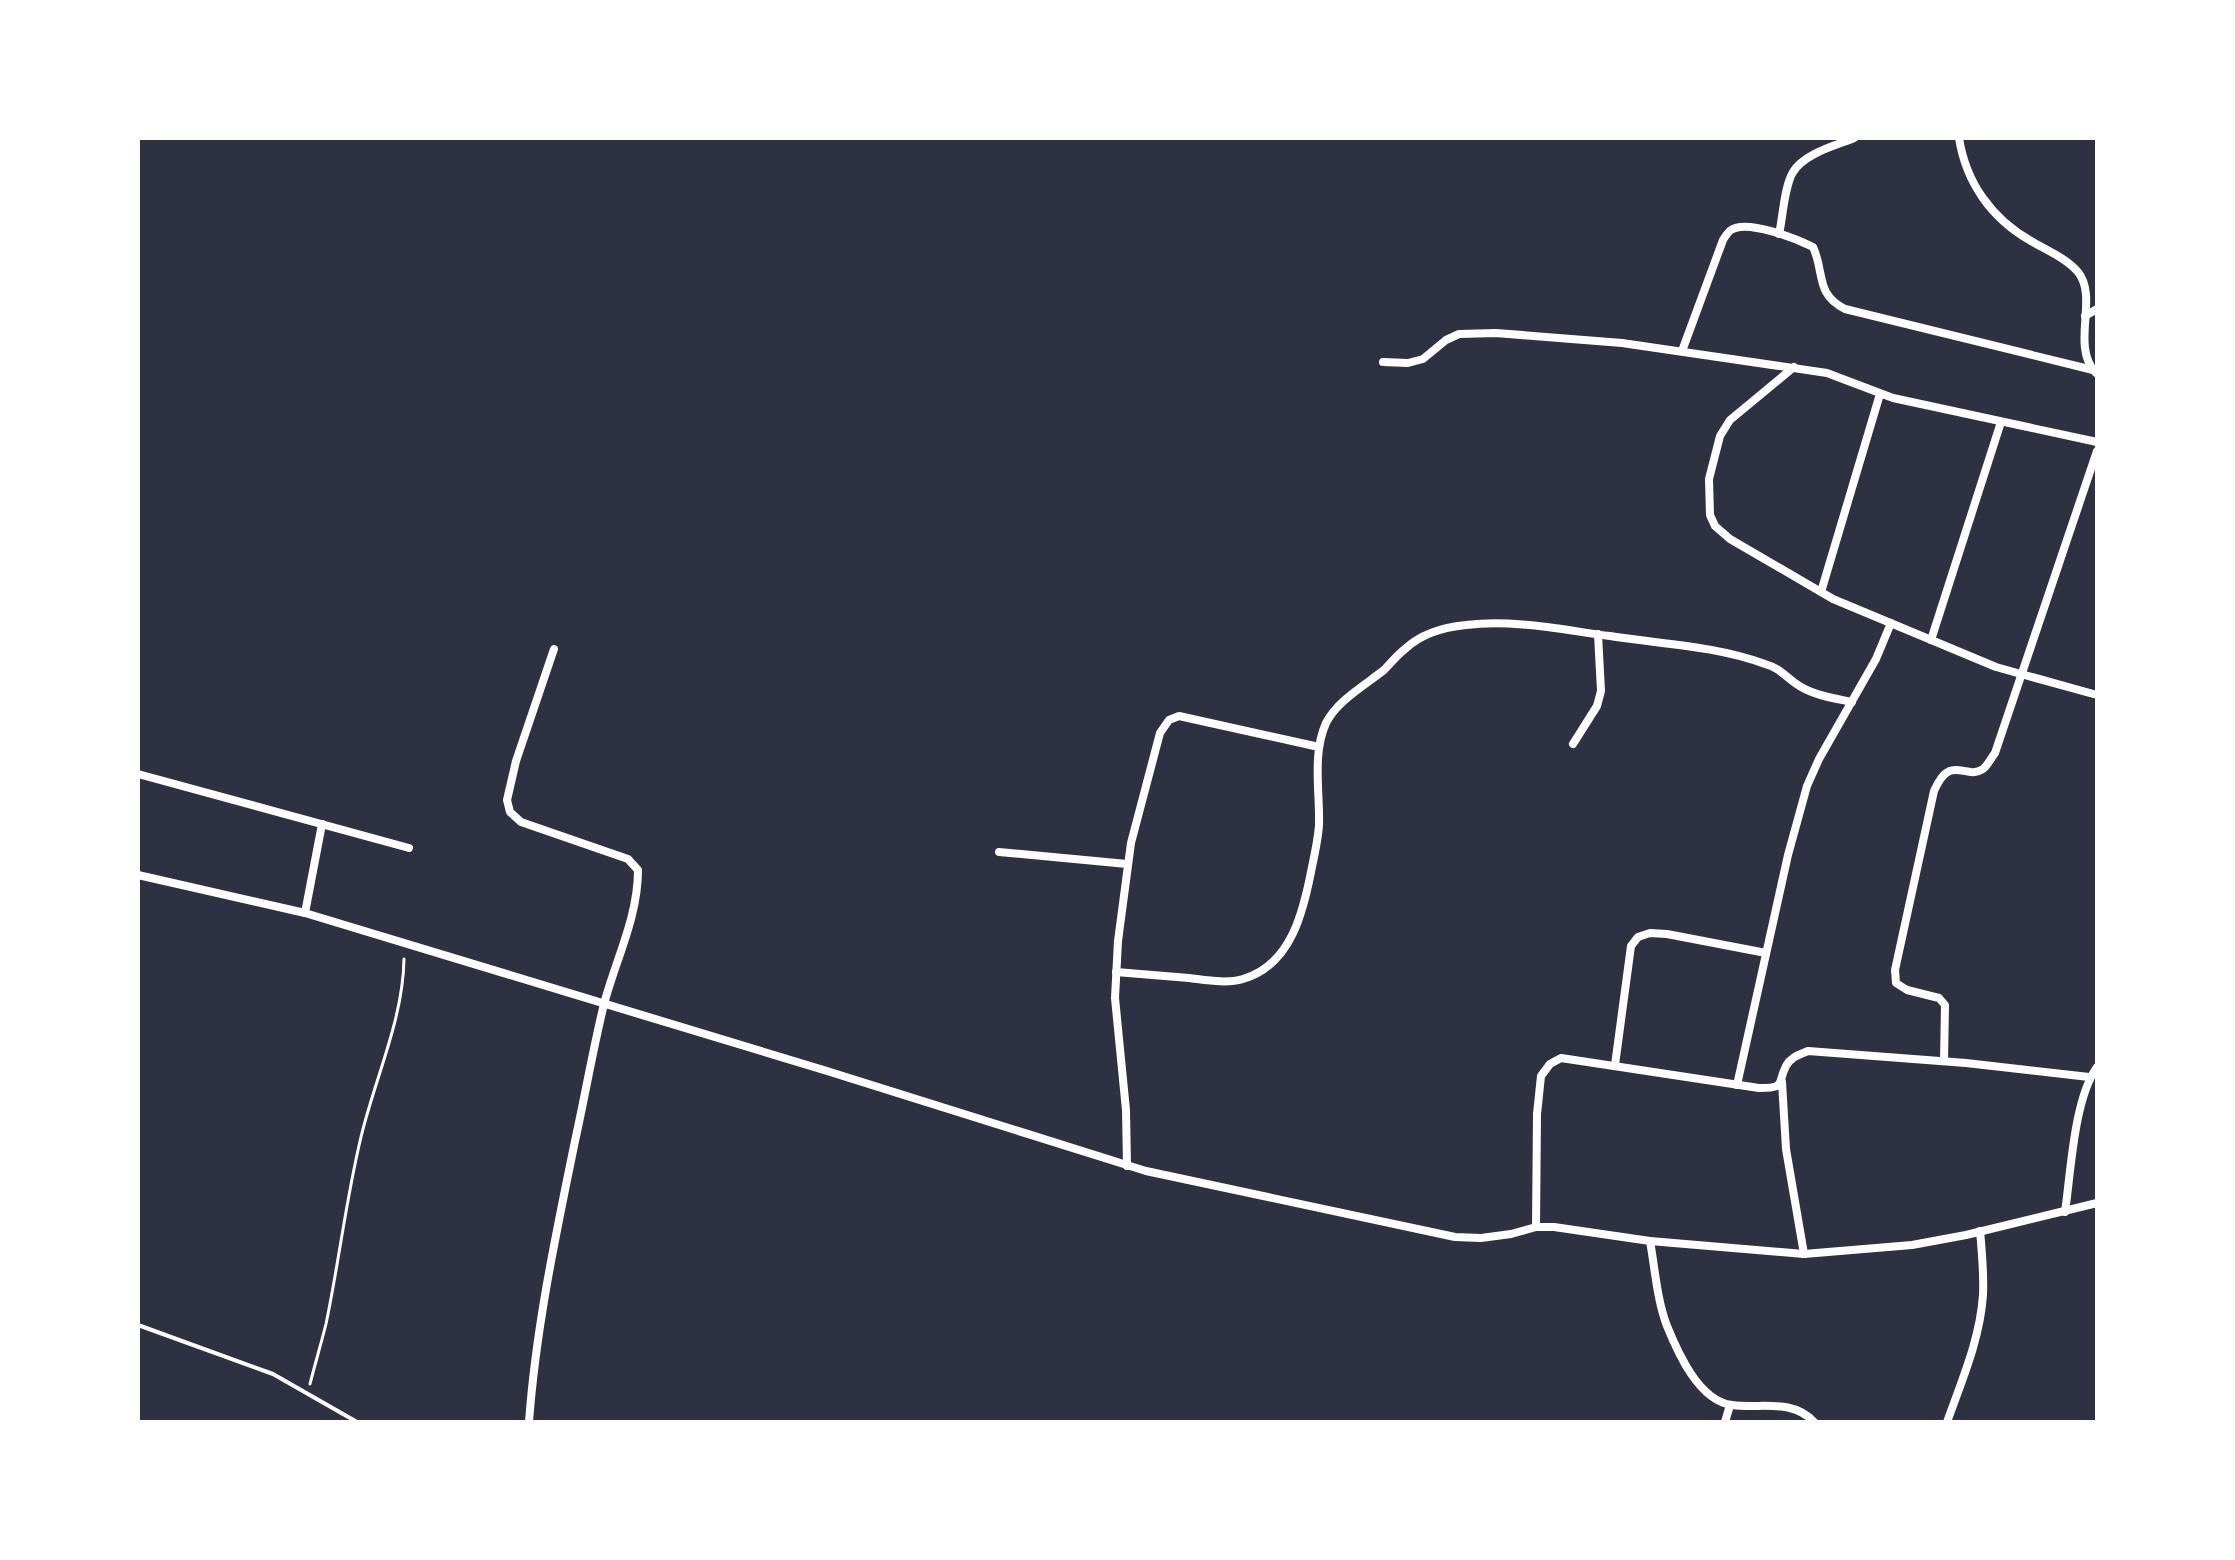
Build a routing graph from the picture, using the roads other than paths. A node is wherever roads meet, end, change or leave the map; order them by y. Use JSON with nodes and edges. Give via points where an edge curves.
{"nodes":[{"id":1,"x":1854,"y":138,"type":"edge"},
{"id":2,"x":1959,"y":138,"type":"edge"},
{"id":3,"x":1779,"y":234,"type":"junction"},
{"id":4,"x":2097,"y":309,"type":"edge"},
{"id":5,"x":2085,"y":316,"type":"junction"},
{"id":6,"x":1682,"y":351,"type":"junction"},
{"id":7,"x":1383,"y":362,"type":"dead end"},
{"id":8,"x":1794,"y":367,"type":"junction"},
{"id":9,"x":2095,"y":372,"type":"edge"},
{"id":10,"x":1880,"y":394,"type":"junction"},
{"id":11,"x":2001,"y":422,"type":"junction"},
{"id":12,"x":2097,"y":442,"type":"edge"},
{"id":13,"x":2097,"y":451,"type":"edge"},
{"id":14,"x":1821,"y":592,"type":"junction"},
{"id":15,"x":1891,"y":623,"type":"junction"},
{"id":16,"x":1598,"y":634,"type":"junction"},
{"id":17,"x":1931,"y":640,"type":"junction"},
{"id":18,"x":554,"y":649,"type":"dead end"},
{"id":19,"x":2021,"y":673,"type":"junction"},
{"id":20,"x":2097,"y":695,"type":"edge"},
{"id":21,"x":1852,"y":702,"type":"junction"},
{"id":22,"x":1573,"y":744,"type":"dead end"},
{"id":23,"x":1319,"y":747,"type":"junction"},
{"id":24,"x":138,"y":774,"type":"edge"},
{"id":25,"x":322,"y":824,"type":"junction"},
{"id":26,"x":409,"y":848,"type":"dead end"},
{"id":27,"x":999,"y":852,"type":"dead end"},
{"id":28,"x":1127,"y":864,"type":"junction"},
{"id":29,"x":138,"y":875,"type":"edge"},
{"id":30,"x":305,"y":913,"type":"junction"},
{"id":31,"x":1766,"y":953,"type":"junction"},
{"id":32,"x":1116,"y":972,"type":"junction"},
{"id":33,"x":604,"y":1003,"type":"junction"},
{"id":34,"x":1944,"y":1061,"type":"junction"},
{"id":35,"x":1615,"y":1065,"type":"junction"},
{"id":36,"x":2097,"y":1067,"type":"edge"},
{"id":37,"x":2089,"y":1077,"type":"junction"},
{"id":38,"x":1782,"y":1082,"type":"junction"},
{"id":39,"x":1737,"y":1085,"type":"junction"},
{"id":40,"x":1127,"y":1166,"type":"junction"},
{"id":41,"x":2097,"y":1203,"type":"edge"},
{"id":42,"x":2065,"y":1212,"type":"junction"},
{"id":43,"x":1536,"y":1227,"type":"junction"},
{"id":44,"x":1980,"y":1231,"type":"junction"},
{"id":45,"x":1650,"y":1241,"type":"junction"},
{"id":46,"x":1804,"y":1254,"type":"junction"},
{"id":47,"x":138,"y":1325,"type":"edge"},
{"id":48,"x":1730,"y":1405,"type":"junction"},
{"id":49,"x":357,"y":1422,"type":"edge"},
{"id":50,"x":529,"y":1422,"type":"edge"},
{"id":51,"x":1725,"y":1422,"type":"edge"},
{"id":52,"x":1814,"y":1422,"type":"edge"},
{"id":53,"x":1947,"y":1422,"type":"edge"}],
"edges":[{"from":1,"to":3,"type":"street","via":[[1818,153],[1793,172]]},
{"from":2,"to":5,"type":"street","via":[[1987,205],[2003,222],[2078,272],[2085,284]]},
{"from":3,"to":6,"type":"street","via":[[1742,226],[1730,230]]},
{"from":3,"to":9,"type":"street","via":[[1813,247],[1826,296],[1845,309]]},
{"from":4,"to":5,"type":"street"},
{"from":5,"to":9,"type":"street","via":[[2086,355]]},
{"from":6,"to":7,"type":"street","via":[[1477,333],[1446,340],[1423,359]]},
{"from":6,"to":8,"type":"street"},
{"from":8,"to":10,"type":"street","via":[[1827,373]]},
{"from":8,"to":14,"type":"street","via":[[1730,420],[1720,436],[1709,479],[1710,515],[1730,539]]},
{"from":10,"to":11,"type":"street"},
{"from":10,"to":14,"type":"street"},
{"from":11,"to":12,"type":"street"},
{"from":11,"to":17,"type":"street"},
{"from":13,"to":19,"type":"street"},
{"from":14,"to":15,"type":"street"},
{"from":15,"to":17,"type":"street"},
{"from":15,"to":21,"type":"street"},
{"from":16,"to":21,"type":"street","via":[[1748,658],[1811,691]]},
{"from":16,"to":22,"type":"street","via":[[1601,691]]},
{"from":16,"to":23,"type":"street","via":[[1497,623],[1424,636],[1337,708]]},
{"from":17,"to":19,"type":"street"},
{"from":18,"to":33,"type":"street","via":[[507,800],[521,822],[628,859],[638,870],[635,909]]},
{"from":19,"to":20,"type":"street"},
{"from":19,"to":34,"type":"street","via":[[1986,768],[1949,771],[1939,779],[1895,970],[1896,983],[1945,1005]]},
{"from":21,"to":31,"type":"street","via":[[1807,786]]},
{"from":23,"to":28,"type":"street","via":[[1192,717],[1169,720],[1160,733]]},
{"from":23,"to":32,"type":"street","via":[[1315,853],[1302,909],[1285,948],[1242,979]]},
{"from":24,"to":25,"type":"street"},
{"from":25,"to":26,"type":"street"},
{"from":25,"to":30,"type":"street"},
{"from":27,"to":28,"type":"street"},
{"from":28,"to":32,"type":"street"},
{"from":29,"to":30,"type":"street"},
{"from":30,"to":33,"type":"street"},
{"from":31,"to":35,"type":"street","via":[[1667,934],[1638,937],[1631,946]]},
{"from":31,"to":39,"type":"street"},
{"from":32,"to":40,"type":"street"},
{"from":33,"to":40,"type":"street"},
{"from":33,"to":50,"type":"street","via":[[541,1310]]},
{"from":34,"to":37,"type":"street"},
{"from":34,"to":38,"type":"street","via":[[1808,1051],[1786,1066]]},
{"from":35,"to":39,"type":"street"},
{"from":35,"to":43,"type":"street","via":[[1561,1058],[1541,1076]]},
{"from":36,"to":37,"type":"street"},
{"from":37,"to":42,"type":"street","via":[[2079,1109]]},
{"from":38,"to":39,"type":"street","via":[[1774,1088]]},
{"from":38,"to":46,"type":"street","via":[[1786,1149]]},
{"from":40,"to":43,"type":"street","via":[[1455,1237],[1481,1238]]},
{"from":41,"to":42,"type":"street"},
{"from":42,"to":44,"type":"street"},
{"from":43,"to":45,"type":"street"},
{"from":44,"to":46,"type":"street","via":[[1912,1245]]},
{"from":44,"to":53,"type":"street","via":[[1983,1295],[1978,1328]]},
{"from":45,"to":46,"type":"street"},
{"from":45,"to":48,"type":"street","via":[[1667,1326],[1691,1374],[1716,1400]]},
{"from":47,"to":49,"type":"lane","via":[[273,1374]]},
{"from":48,"to":51,"type":"street"},
{"from":48,"to":52,"type":"street","via":[[1786,1407]]}]}
